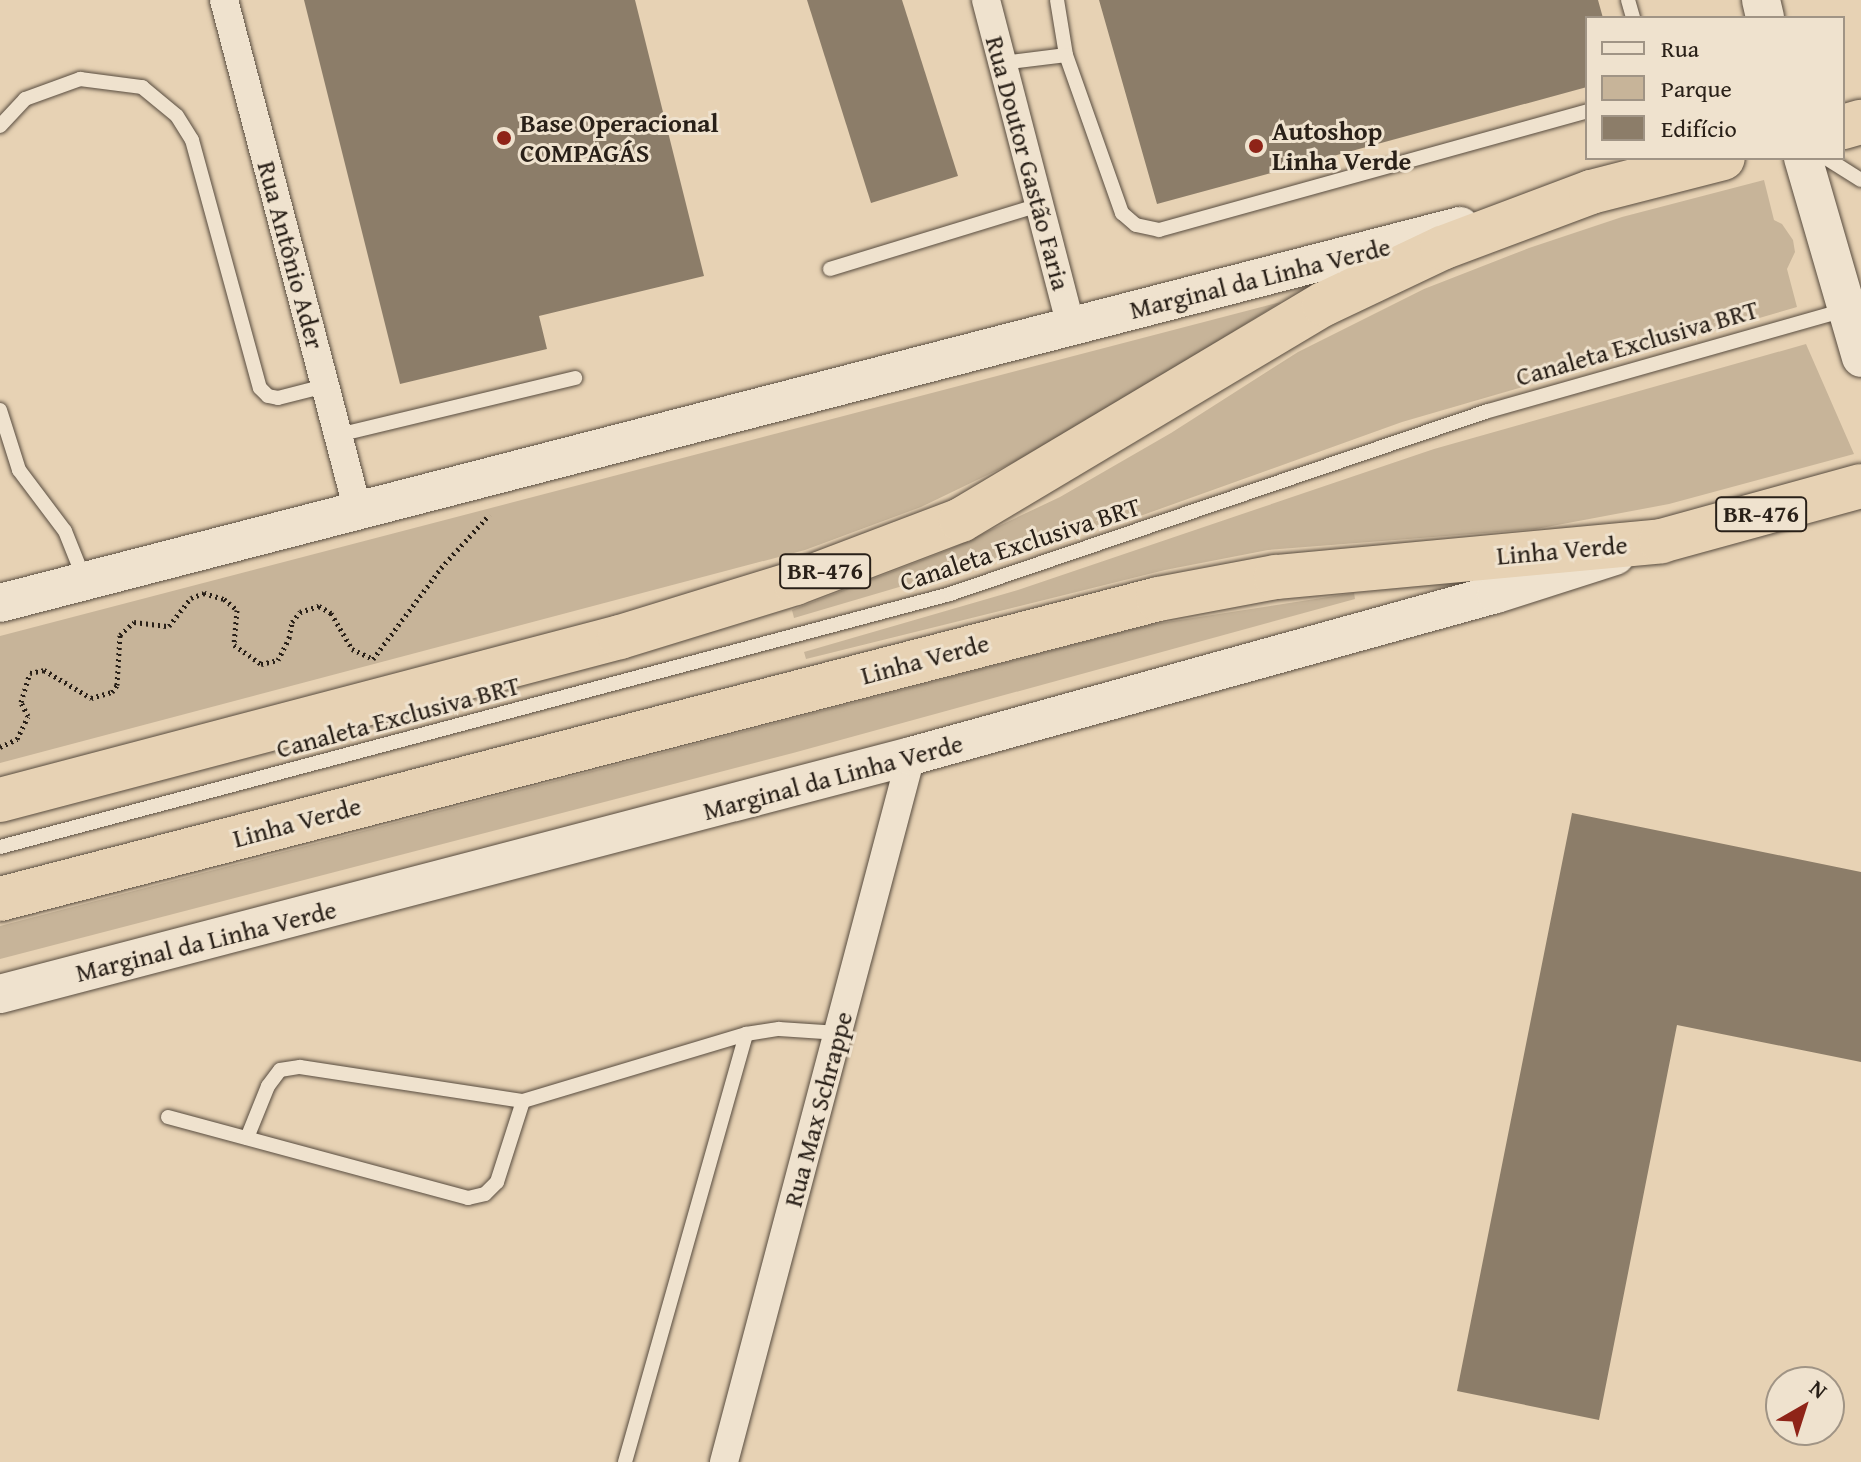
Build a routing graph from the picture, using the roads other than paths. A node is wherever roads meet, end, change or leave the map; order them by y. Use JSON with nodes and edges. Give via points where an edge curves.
{"nodes":[{"id":1,"x":224,"y":0,"type":"edge"},
{"id":2,"x":986,"y":0,"type":"edge"},
{"id":3,"x":1057,"y":0,"type":"edge"},
{"id":4,"x":1066,"y":55,"type":"junction"},
{"id":5,"x":1002,"y":63,"type":"junction"},
{"id":6,"x":1585,"y":112,"type":"edge"},
{"id":7,"x":0,"y":126,"type":"edge"},
{"id":8,"x":1706,"y":160,"type":"edge"},
{"id":9,"x":1804,"y":160,"type":"edge"},
{"id":10,"x":1829,"y":160,"type":"edge"},
{"id":11,"x":1664,"y":165,"type":"edge"},
{"id":12,"x":1861,"y":180,"type":"edge"},
{"id":13,"x":1591,"y":192,"type":"junction"},
{"id":14,"x":1039,"y":205,"type":"junction"},
{"id":15,"x":830,"y":269,"type":"dead end"},
{"id":16,"x":1853,"y":308,"type":"edge"},
{"id":17,"x":1071,"y":326,"type":"junction"},
{"id":18,"x":1861,"y":358,"type":"edge"},
{"id":19,"x":575,"y":378,"type":"dead end"},
{"id":20,"x":325,"y":386,"type":"junction"},
{"id":21,"x":0,"y":410,"type":"edge"},
{"id":22,"x":338,"y":435,"type":"junction"},
{"id":23,"x":1861,"y":486,"type":"edge"},
{"id":24,"x":358,"y":511,"type":"junction"},
{"id":25,"x":1661,"y":541,"type":"junction"},
{"id":26,"x":85,"y":581,"type":"junction"},
{"id":27,"x":0,"y":603,"type":"edge"},
{"id":28,"x":911,"y":756,"type":"junction"},
{"id":29,"x":0,"y":800,"type":"edge"},
{"id":30,"x":0,"y":847,"type":"edge"},
{"id":31,"x":0,"y":899,"type":"edge"},
{"id":32,"x":0,"y":994,"type":"edge"},
{"id":33,"x":839,"y":1033,"type":"junction"},
{"id":34,"x":746,"y":1034,"type":"junction"},
{"id":35,"x":523,"y":1101,"type":"junction"},
{"id":36,"x":168,"y":1117,"type":"dead end"},
{"id":37,"x":247,"y":1138,"type":"junction"},
{"id":38,"x":625,"y":1462,"type":"edge"},
{"id":39,"x":724,"y":1462,"type":"edge"}],
"edges":[{"from":1,"to":20,"type":"street","name":"Rua Antônio Ader"},
{"from":2,"to":5,"type":"street","name":"Rua Doutor Gastão Faria"},
{"from":3,"to":4,"type":"lane"},
{"from":4,"to":5,"type":"lane"},
{"from":4,"to":6,"type":"lane","via":[[1122,213],[1136,225],[1159,230]]},
{"from":5,"to":14,"type":"street","name":"Rua Doutor Gastão Faria"},
{"from":7,"to":20,"type":"lane","via":[[25,99],[80,79],[142,87],[177,116],[192,140],[260,388],[278,398]]},
{"from":8,"to":11,"type":"highway","number":"BR-476"},
{"from":9,"to":16,"type":"main road"},
{"from":10,"to":12,"type":"lane"},
{"from":11,"to":13,"type":"highway","number":"BR-476"},
{"from":13,"to":17,"type":"main road","name":"Marginal da Linha Verde"},
{"from":13,"to":29,"type":"highway","number":"BR-476","via":[[1442,248],[1324,304],[961,520],[795,583],[620,637]]},
{"from":14,"to":15,"type":"lane"},
{"from":14,"to":17,"type":"street","name":"Rua Doutor Gastão Faria"},
{"from":16,"to":18,"type":"main road"},
{"from":16,"to":30,"type":"lane","name":"Canaleta Exclusiva BRT","via":[[1488,411],[937,598]]},
{"from":17,"to":24,"type":"main road","name":"Marginal da Linha Verde"},
{"from":19,"to":22,"type":"lane"},
{"from":20,"to":22,"type":"street","name":"Rua Antônio Ader"},
{"from":21,"to":26,"type":"lane","via":[[19,470],[65,531]]},
{"from":22,"to":24,"type":"street","name":"Rua Antônio Ader"},
{"from":23,"to":25,"type":"highway","name":"Linha Verde","number":"BR-476"},
{"from":24,"to":26,"type":"main road","name":"Marginal da Linha Verde"},
{"from":25,"to":28,"type":"main road","name":"Marginal da Linha Verde","via":[[1496,594]]},
{"from":25,"to":31,"type":"highway","name":"Linha Verde","number":"BR-476","via":[[1276,577],[1158,599]]},
{"from":26,"to":27,"type":"main road","name":"Marginal da Linha Verde"},
{"from":28,"to":32,"type":"main road","name":"Marginal da Linha Verde"},
{"from":28,"to":33,"type":"street","name":"Rua Max Schrappe"},
{"from":33,"to":34,"type":"lane","via":[[779,1029]]},
{"from":33,"to":39,"type":"street","name":"Rua Max Schrappe"},
{"from":34,"to":35,"type":"lane"},
{"from":34,"to":38,"type":"lane"},
{"from":35,"to":37,"type":"lane","via":[[300,1067],[280,1070],[268,1086]]},
{"from":35,"to":37,"type":"lane","via":[[497,1182],[485,1194],[468,1198]]},
{"from":36,"to":37,"type":"lane"}]}
